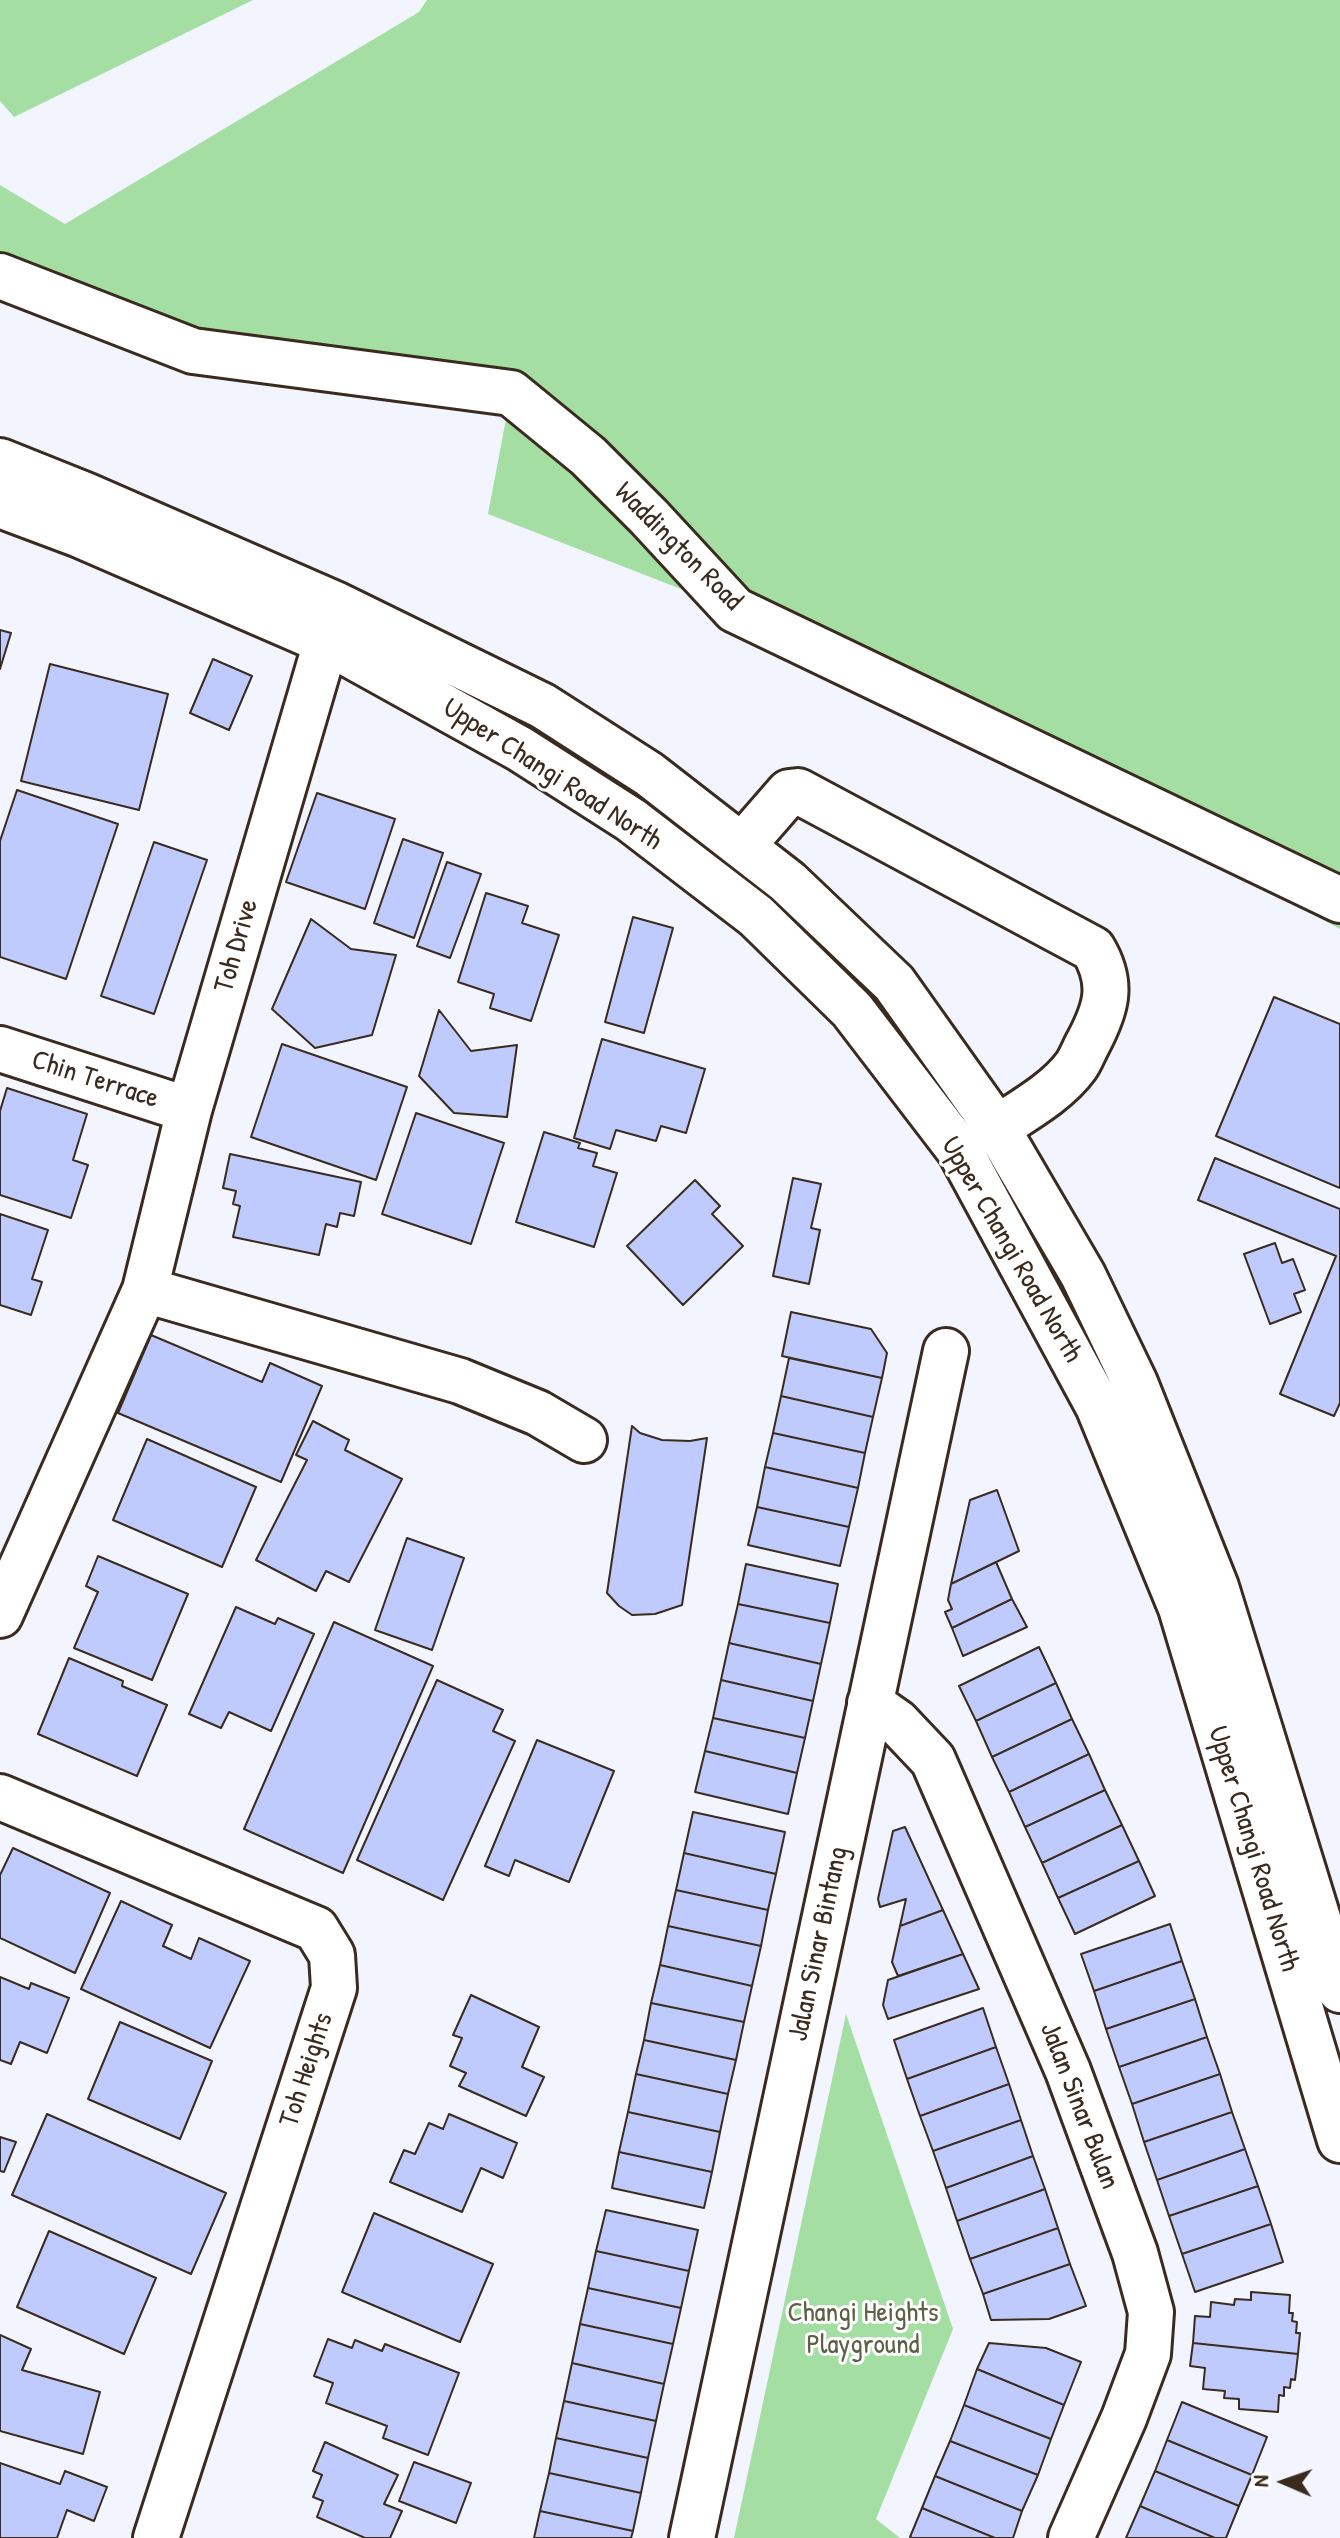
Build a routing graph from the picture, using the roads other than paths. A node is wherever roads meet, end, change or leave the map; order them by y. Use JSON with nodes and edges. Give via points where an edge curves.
{"nodes":[{"id":1,"x":0,"y":276,"type":"edge"},
{"id":2,"x":0,"y":461,"type":"edge"},
{"id":3,"x":0,"y":505,"type":"edge"},
{"id":4,"x":332,"y":623,"type":"junction"},
{"id":5,"x":742,"y":846,"type":"junction"},
{"id":6,"x":1340,"y":900,"type":"edge"},
{"id":7,"x":0,"y":1049,"type":"edge"},
{"id":8,"x":189,"y":1110,"type":"junction"},
{"id":9,"x":997,"y":1128,"type":"junction"},
{"id":10,"x":145,"y":1290,"type":"junction"},
{"id":11,"x":946,"y":1351,"type":"dead end"},
{"id":12,"x":584,"y":1440,"type":"dead end"},
{"id":13,"x":0,"y":1615,"type":"edge"},
{"id":14,"x":870,"y":1703,"type":"junction"},
{"id":15,"x":0,"y":1797,"type":"edge"},
{"id":16,"x":1340,"y":1990,"type":"edge"},
{"id":17,"x":1340,"y":2140,"type":"edge"},
{"id":18,"x":156,"y":2538,"type":"edge"},
{"id":19,"x":692,"y":2538,"type":"edge"},
{"id":20,"x":1071,"y":2538,"type":"edge"}],
"edges":[{"from":1,"to":6,"type":"street","name":"Waddington Road","via":[[193,351],[511,393],[588,456],[735,610]]},
{"from":2,"to":4,"type":"street","name":"Upper Changi Road North","via":[[85,495]]},
{"from":3,"to":4,"type":"street","name":"Upper Changi Road North"},
{"from":4,"to":5,"type":"street","name":"Upper Changi Road North","via":[[543,706],[649,774]]},
{"from":4,"to":8,"type":"street","name":"Toh Drive"},
{"from":4,"to":17,"type":"street","name":"Upper Changi Road North","via":[[631,820],[756,916],[852,1010],[960,1151],[1098,1406],[1181,1608]]},
{"from":5,"to":9,"type":"street","name":"Upper Changi Road North","via":[[788,882],[894,983]]},
{"from":5,"to":9,"type":"street","via":[[789,792],[798,791],[1093,949],[1103,966],[1106,993],[1102,1017],[1076,1066]]},
{"from":7,"to":8,"type":"street","name":"Chin Terrace"},
{"from":8,"to":10,"type":"street","name":"Toh Drive"},
{"from":9,"to":16,"type":"street","name":"Upper Changi Road North","via":[[1083,1275],[1170,1466],[1216,1587]]},
{"from":10,"to":12,"type":"street","via":[[460,1381],[538,1413]]},
{"from":10,"to":13,"type":"street","name":"Toh Drive"},
{"from":11,"to":14,"type":"street","name":"Jalan Sinar Bintang"},
{"from":14,"to":19,"type":"street","name":"Jalan Sinar Bintang"},
{"from":14,"to":20,"type":"street","name":"Jalan Sinar Bulan","via":[[897,1722],[933,1760],[1068,2071],[1135,2253],[1151,2312],[1148,2354]]},
{"from":15,"to":18,"type":"street","name":"Toh Heights","via":[[316,1929],[332,1955],[334,1988]]}]}
